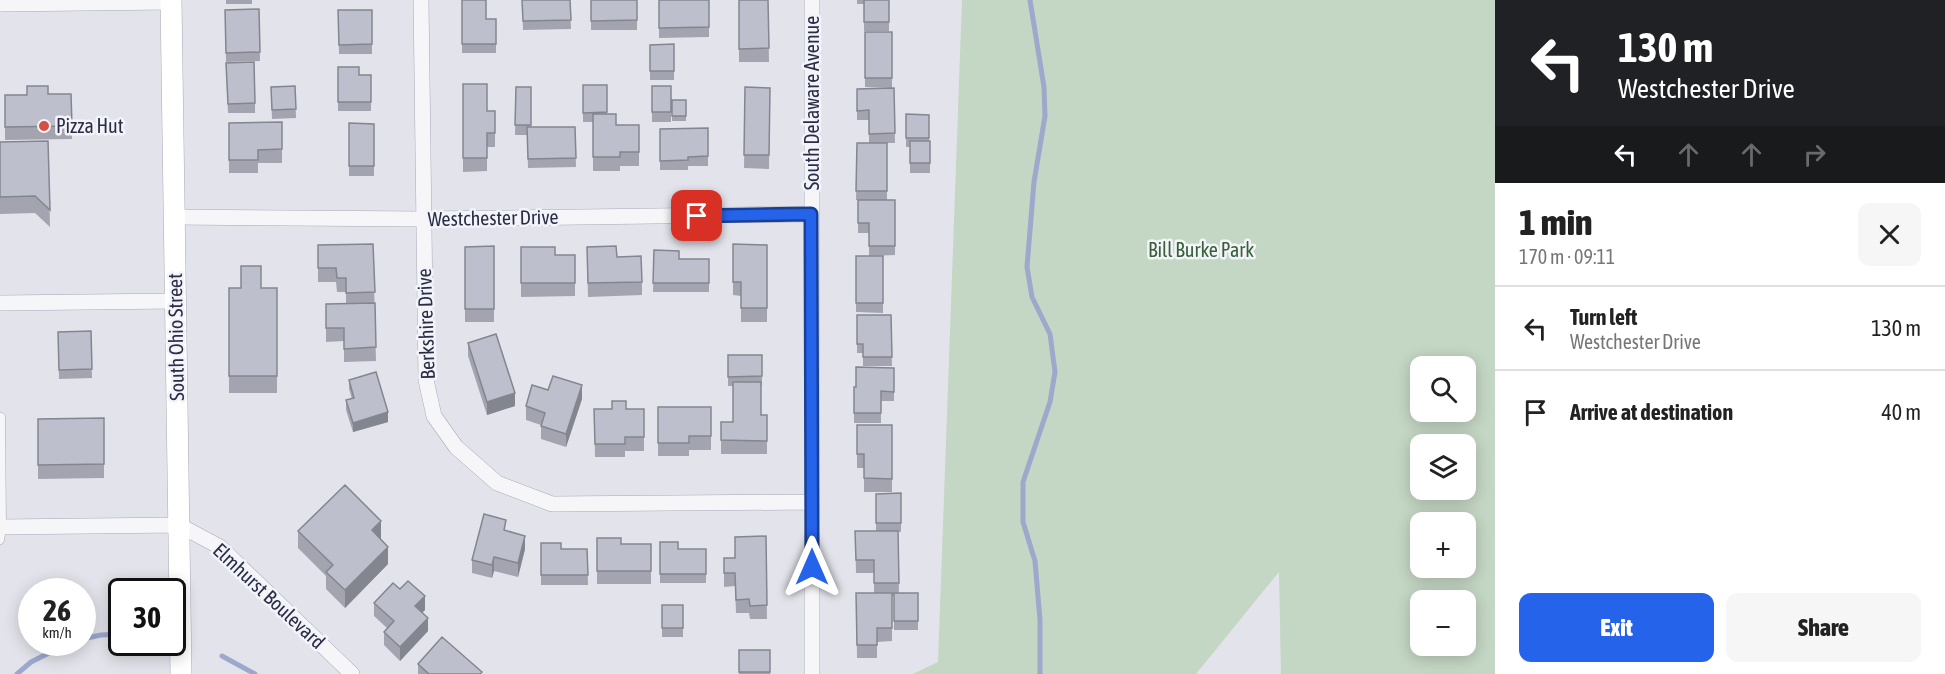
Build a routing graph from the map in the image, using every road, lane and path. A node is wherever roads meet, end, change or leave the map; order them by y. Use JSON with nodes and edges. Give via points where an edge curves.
{"nodes":[{"id":1,"x":421,"y":0,"type":"edge"},
{"id":2,"x":812,"y":0,"type":"edge"},
{"id":3,"x":171,"y":1,"type":"edge"},
{"id":4,"x":18,"y":2,"type":"edge"},
{"id":5,"x":0,"y":4,"type":"edge"},
{"id":6,"x":811,"y":214,"type":"junction"},
{"id":7,"x":174,"y":217,"type":"junction"},
{"id":8,"x":423,"y":219,"type":"junction"},
{"id":9,"x":176,"y":302,"type":"junction"},
{"id":10,"x":0,"y":303,"type":"edge"},
{"id":11,"x":1,"y":417,"type":"edge"},
{"id":12,"x":812,"y":502,"type":"junction"},
{"id":13,"x":179,"y":525,"type":"junction"},
{"id":14,"x":1,"y":531,"type":"edge"},
{"id":15,"x":181,"y":674,"type":"edge"},
{"id":16,"x":352,"y":674,"type":"edge"},
{"id":17,"x":812,"y":674,"type":"edge"}],
"edges":[{"from":1,"to":8,"type":"street","name":"Berkshire Drive"},
{"from":2,"to":6,"type":"street","name":"South Delaware Avenue"},
{"from":3,"to":4,"type":"street"},
{"from":3,"to":7,"type":"main road","name":"South Ohio Street"},
{"from":4,"to":5,"type":"street"},
{"from":6,"to":8,"type":"street","name":"Westchester Drive"},
{"from":6,"to":12,"type":"street","name":"South Delaware Avenue"},
{"from":7,"to":8,"type":"street","name":"Westchester Drive"},
{"from":7,"to":9,"type":"main road","name":"South Ohio Street"},
{"from":8,"to":12,"type":"street","name":"Berkshire Drive","via":[[426,380],[434,416],[456,447],[497,483],[552,504]]},
{"from":9,"to":10,"type":"street"},
{"from":9,"to":13,"type":"main road","name":"South Ohio Street"},
{"from":11,"to":14,"type":"lane"},
{"from":12,"to":17,"type":"street","name":"South Delaware Avenue"},
{"from":13,"to":14,"type":"street","name":"Elmhurst Boulevard"},
{"from":13,"to":15,"type":"main road","name":"South Ohio Street"},
{"from":13,"to":16,"type":"street","name":"Elmhurst Boulevard","via":[[220,547]]}]}
